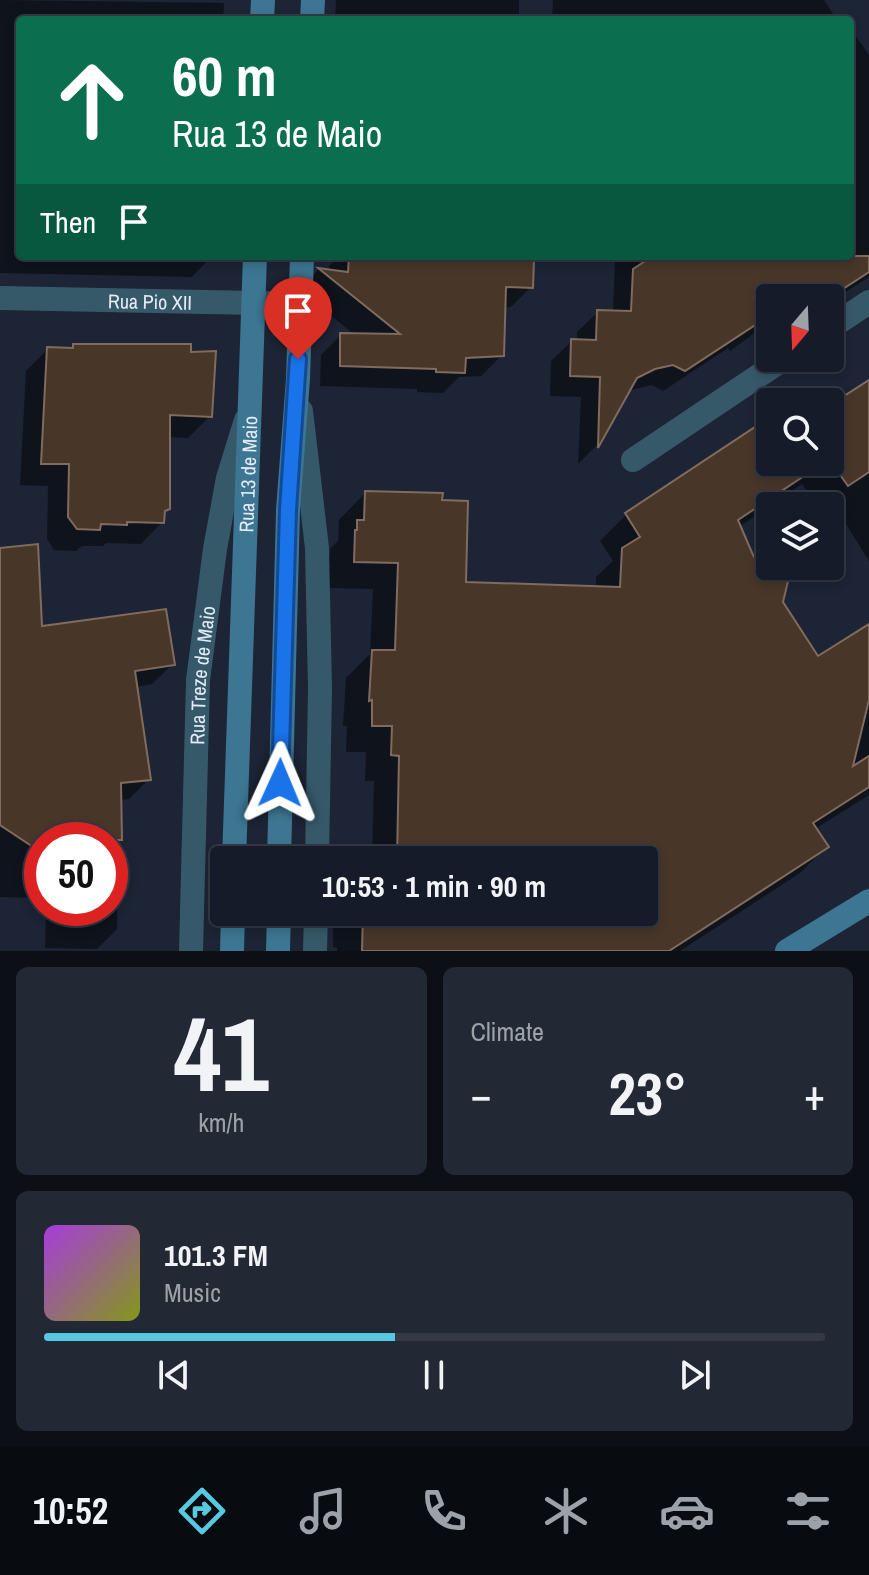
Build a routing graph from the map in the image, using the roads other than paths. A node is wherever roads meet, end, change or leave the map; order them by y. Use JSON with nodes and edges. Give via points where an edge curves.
{"nodes":[{"id":1,"x":255,"y":260,"type":"edge"},
{"id":2,"x":302,"y":260,"type":"edge"},
{"id":3,"x":0,"y":298,"type":"edge"},
{"id":4,"x":869,"y":302,"type":"edge"},
{"id":5,"x":254,"y":304,"type":"junction"},
{"id":6,"x":300,"y":304,"type":"junction"},
{"id":7,"x":844,"y":319,"type":"edge"},
{"id":8,"x":764,"y":372,"type":"edge"},
{"id":9,"x":298,"y":379,"type":"junction"},
{"id":10,"x":250,"y":406,"type":"junction"},
{"id":11,"x":633,"y":460,"type":"dead end"},
{"id":12,"x":234,"y":846,"type":"edge"},
{"id":13,"x":279,"y":846,"type":"edge"},
{"id":14,"x":317,"y":846,"type":"edge"},
{"id":15,"x":869,"y":901,"type":"edge"},
{"id":16,"x":233,"y":926,"type":"edge"},
{"id":17,"x":279,"y":926,"type":"edge"},
{"id":18,"x":316,"y":926,"type":"edge"},
{"id":19,"x":191,"y":951,"type":"edge"},
{"id":20,"x":232,"y":951,"type":"edge"},
{"id":21,"x":278,"y":951,"type":"edge"},
{"id":22,"x":315,"y":951,"type":"edge"},
{"id":23,"x":787,"y":951,"type":"edge"}],
"edges":[{"from":1,"to":5,"type":"main road","name":"Rua 13 de Maio"},
{"from":2,"to":6,"type":"main road","name":"Rua 13 de Maio"},
{"from":3,"to":5,"type":"street","name":"Rua Pio XII"},
{"from":4,"to":7,"type":"street"},
{"from":5,"to":6,"type":"street","name":"Rua Pio XII"},
{"from":5,"to":10,"type":"main road","name":"Rua 13 de Maio"},
{"from":6,"to":9,"type":"main road","name":"Rua 13 de Maio"},
{"from":8,"to":11,"type":"street"},
{"from":9,"to":13,"type":"main road","name":"Rua 13 de Maio","via":[[288,510]]},
{"from":9,"to":14,"type":"street","via":[[317,548]]},
{"from":10,"to":12,"type":"main road","name":"Rua 13 de Maio"},
{"from":10,"to":19,"type":"street","name":"Rua Treze de Maio","via":[[228,478],[198,680]]},
{"from":15,"to":23,"type":"main road"},
{"from":16,"to":20,"type":"main road"},
{"from":17,"to":21,"type":"main road"},
{"from":18,"to":22,"type":"street"}]}
